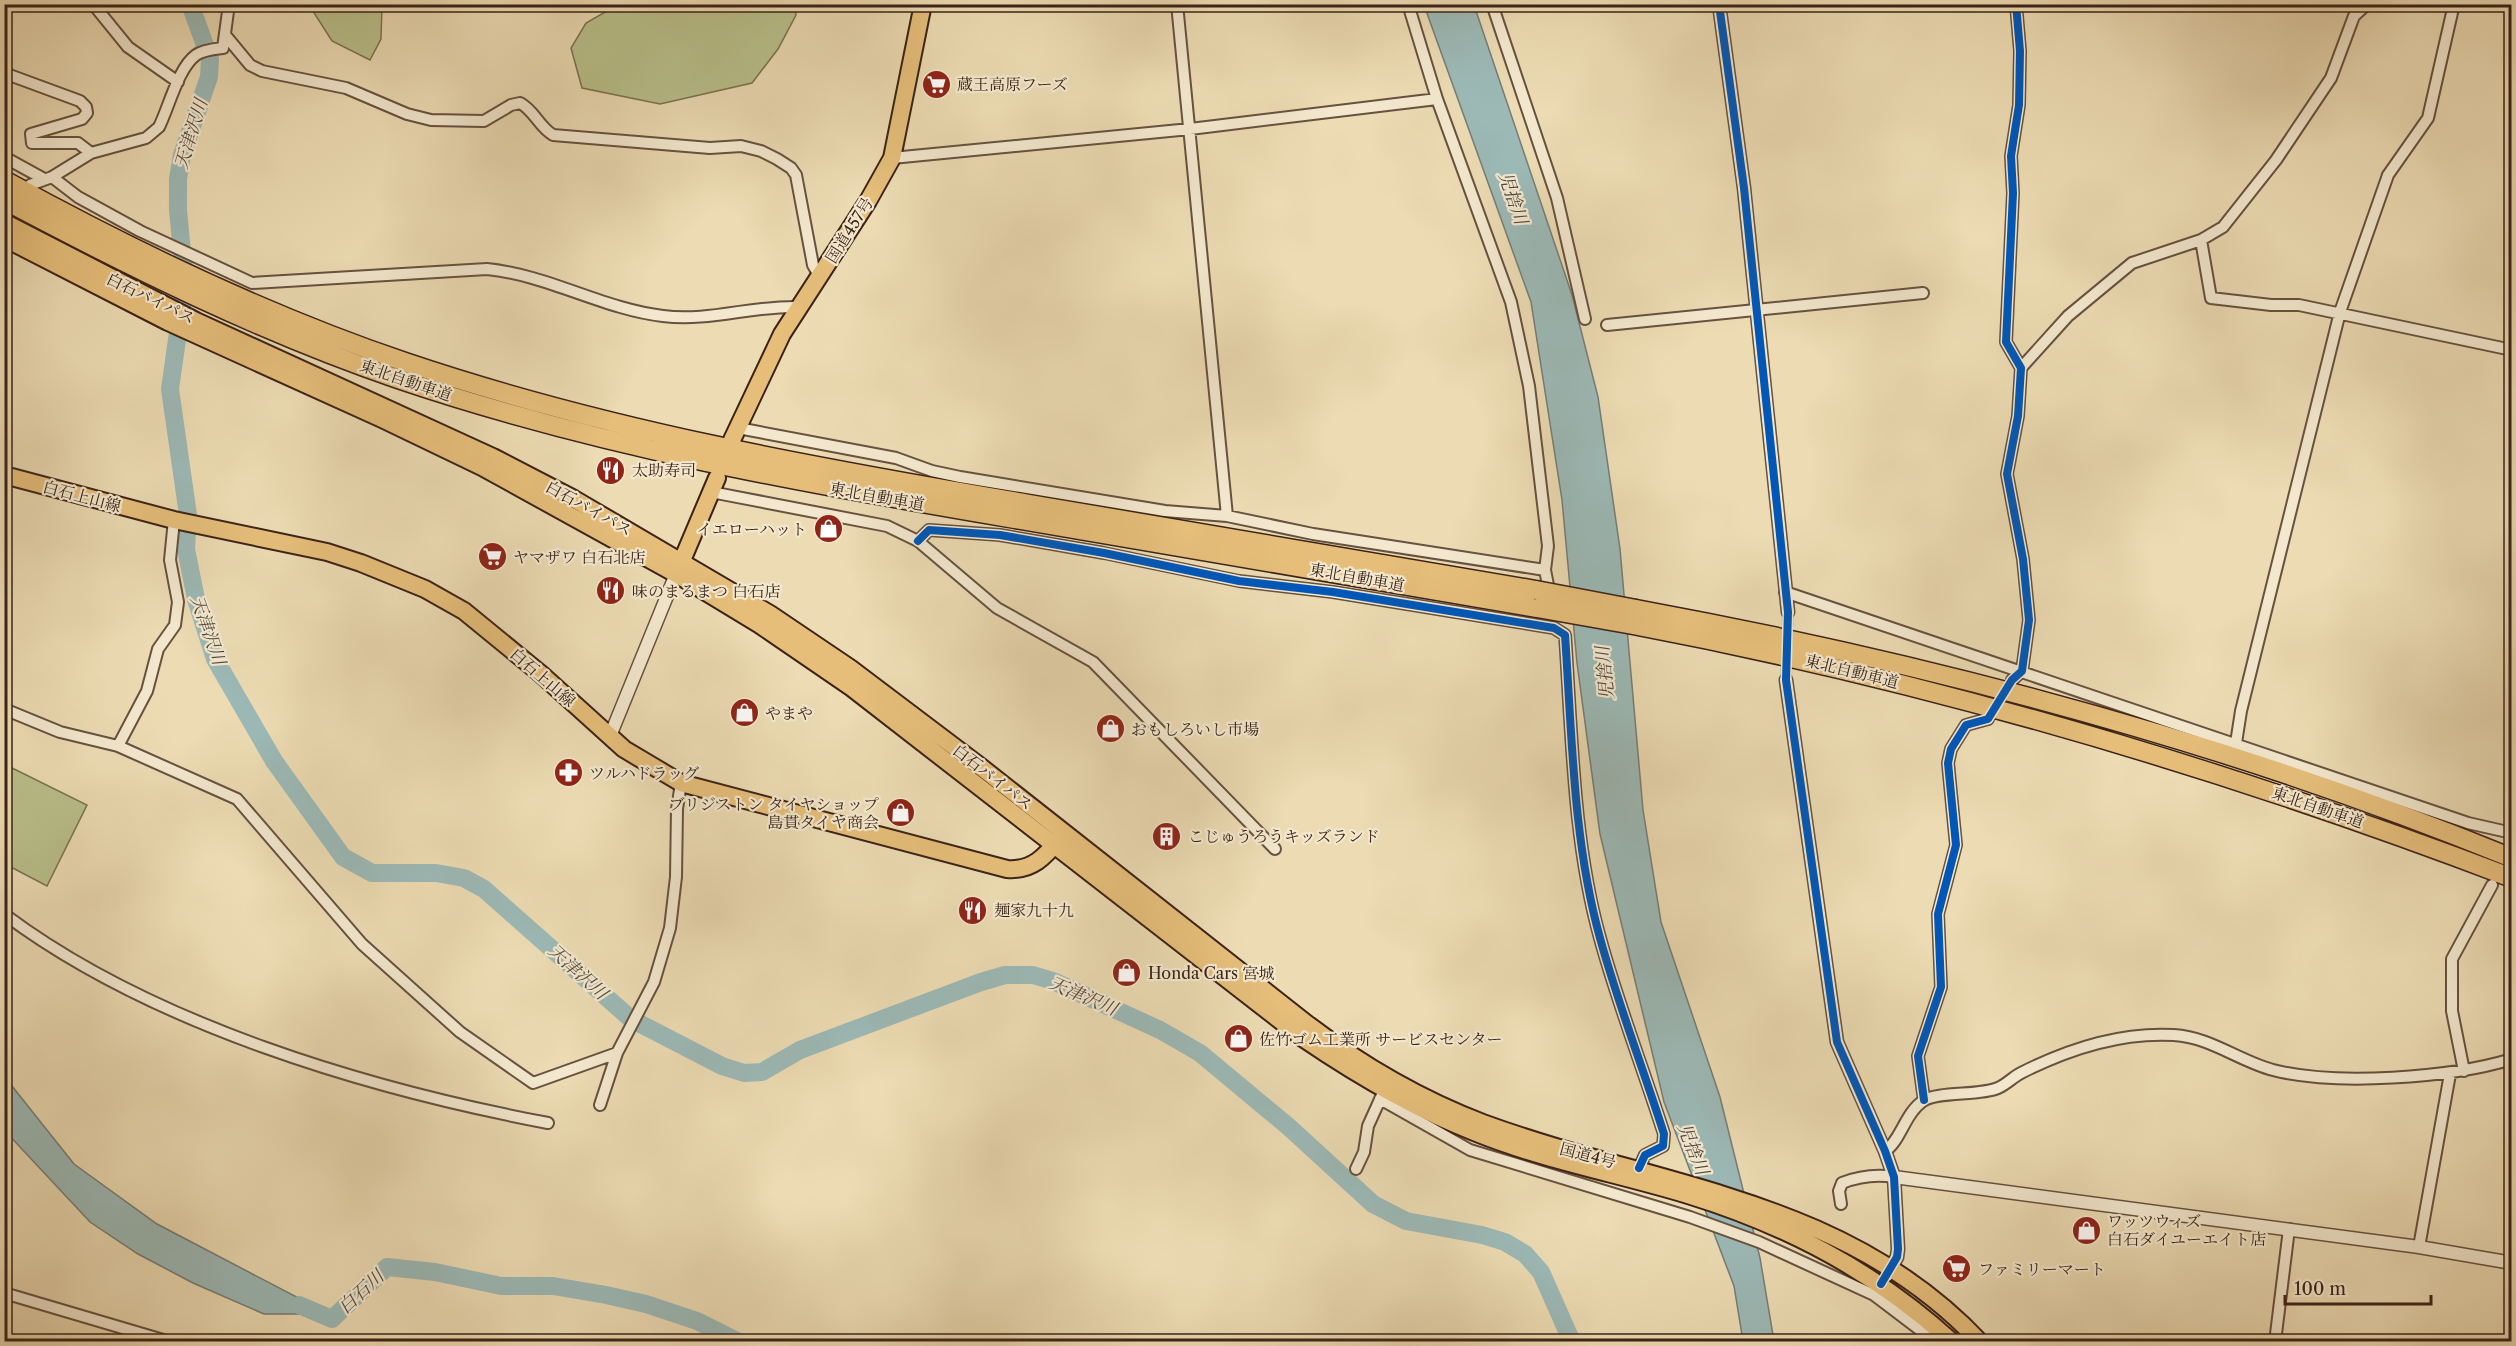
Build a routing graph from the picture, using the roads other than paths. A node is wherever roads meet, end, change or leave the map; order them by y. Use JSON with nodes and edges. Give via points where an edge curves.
{"nodes":[{"id":1,"x":93,"y":4,"type":"edge"},
{"id":2,"x":229,"y":4,"type":"edge"},
{"id":3,"x":923,"y":4,"type":"edge"},
{"id":4,"x":1177,"y":4,"type":"edge"},
{"id":5,"x":1408,"y":4,"type":"edge"},
{"id":6,"x":1492,"y":4,"type":"edge"},
{"id":7,"x":1719,"y":4,"type":"edge"},
{"id":8,"x":2016,"y":4,"type":"edge"},
{"id":9,"x":2367,"y":4,"type":"edge"},
{"id":10,"x":2454,"y":4,"type":"edge"},
{"id":11,"x":226,"y":36,"type":"junction"},
{"id":12,"x":4,"y":73,"type":"edge"},
{"id":13,"x":178,"y":82,"type":"junction"},
{"id":14,"x":1437,"y":99,"type":"junction"},
{"id":15,"x":1190,"y":129,"type":"junction"},
{"id":16,"x":91,"y":153,"type":"junction"},
{"id":17,"x":4,"y":157,"type":"edge"},
{"id":18,"x":892,"y":158,"type":"junction"},
{"id":19,"x":48,"y":178,"type":"junction"},
{"id":20,"x":4,"y":180,"type":"edge"},
{"id":21,"x":30,"y":185,"type":"dead end"},
{"id":22,"x":4,"y":200,"type":"edge"},
{"id":23,"x":4,"y":222,"type":"edge"},
{"id":24,"x":4,"y":238,"type":"edge"},
{"id":25,"x":2200,"y":240,"type":"junction"},
{"id":26,"x":171,"y":277,"type":"junction"},
{"id":27,"x":820,"y":277,"type":"junction"},
{"id":28,"x":1923,"y":293,"type":"dead end"},
{"id":29,"x":800,"y":307,"type":"junction"},
{"id":30,"x":1757,"y":309,"type":"junction"},
{"id":31,"x":2340,"y":312,"type":"junction"},
{"id":32,"x":168,"y":315,"type":"junction"},
{"id":33,"x":1585,"y":319,"type":"dead end"},
{"id":34,"x":1607,"y":325,"type":"dead end"},
{"id":35,"x":2511,"y":350,"type":"edge"},
{"id":36,"x":2021,"y":368,"type":"junction"},
{"id":37,"x":735,"y":434,"type":"joint"},
{"id":38,"x":4,"y":475,"type":"edge"},
{"id":39,"x":714,"y":485,"type":"joint"},
{"id":40,"x":1227,"y":516,"type":"junction"},
{"id":41,"x":184,"y":523,"type":"junction"},
{"id":42,"x":918,"y":541,"type":"junction"},
{"id":43,"x":680,"y":567,"type":"junction"},
{"id":44,"x":1545,"y":570,"type":"junction"},
{"id":45,"x":1785,"y":592,"type":"junction"},
{"id":46,"x":1788,"y":612,"type":"tunnel mouth"},
{"id":47,"x":1635,"y":617,"type":"junction"},
{"id":48,"x":1554,"y":628,"type":"junction"},
{"id":49,"x":2022,"y":671,"type":"junction"},
{"id":50,"x":1786,"y":680,"type":"tunnel mouth"},
{"id":51,"x":2012,"y":680,"type":"dead end"},
{"id":52,"x":4,"y":709,"type":"edge"},
{"id":53,"x":1988,"y":719,"type":"dead end"},
{"id":54,"x":610,"y":736,"type":"junction"},
{"id":55,"x":2236,"y":743,"type":"junction"},
{"id":56,"x":118,"y":746,"type":"junction"},
{"id":57,"x":681,"y":783,"type":"junction"},
{"id":58,"x":2511,"y":833,"type":"edge"},
{"id":59,"x":1060,"y":839,"type":"junction"},
{"id":60,"x":1275,"y":849,"type":"dead end"},
{"id":61,"x":2511,"y":858,"type":"edge"},
{"id":62,"x":2511,"y":878,"type":"edge"},
{"id":63,"x":2492,"y":885,"type":"dead end"},
{"id":64,"x":4,"y":914,"type":"edge"},
{"id":65,"x":1203,"y":952,"type":"joint"},
{"id":66,"x":617,"y":1053,"type":"junction"},
{"id":67,"x":2511,"y":1059,"type":"edge"},
{"id":68,"x":2464,"y":1071,"type":"junction"},
{"id":69,"x":2450,"y":1074,"type":"junction"},
{"id":70,"x":1384,"y":1090,"type":"junction"},
{"id":71,"x":1924,"y":1100,"type":"junction"},
{"id":72,"x":600,"y":1105,"type":"dead end"},
{"id":73,"x":548,"y":1123,"type":"dead end"},
{"id":74,"x":1885,"y":1151,"type":"junction"},
{"id":75,"x":1639,"y":1168,"type":"junction"},
{"id":76,"x":1356,"y":1169,"type":"dead end"},
{"id":77,"x":1894,"y":1177,"type":"junction"},
{"id":78,"x":1659,"y":1181,"type":"junction"},
{"id":79,"x":1841,"y":1204,"type":"dead end"},
{"id":80,"x":2289,"y":1229,"type":"junction"},
{"id":81,"x":2419,"y":1247,"type":"junction"},
{"id":82,"x":2511,"y":1263,"type":"edge"},
{"id":83,"x":1886,"y":1277,"type":"junction"},
{"id":84,"x":4,"y":1293,"type":"edge"},
{"id":85,"x":170,"y":1341,"type":"edge"},
{"id":86,"x":1936,"y":1341,"type":"edge"},
{"id":87,"x":1952,"y":1341,"type":"edge"},
{"id":88,"x":1980,"y":1341,"type":"edge"},
{"id":89,"x":2275,"y":1341,"type":"edge"}],
"edges":[{"from":1,"to":13,"type":"street","via":[[128,47]]},
{"from":2,"to":11,"type":"street"},
{"from":3,"to":18,"type":"main road","name":"国道457号"},
{"from":4,"to":15,"type":"street"},
{"from":5,"to":14,"type":"street"},
{"from":6,"to":33,"type":"street","via":[[1557,198]]},
{"from":7,"to":30,"type":"street"},
{"from":8,"to":36,"type":"street","via":[[2021,42],[2019,105],[2011,156],[2006,342]]},
{"from":9,"to":25,"type":"street","via":[[2354,16],[2331,78],[2276,160],[2223,227]]},
{"from":10,"to":31,"type":"street","via":[[2428,118],[2388,175]]},
{"from":11,"to":13,"type":"street","via":[[223,48],[193,58]]},
{"from":11,"to":27,"type":"street","via":[[250,65],[262,71],[346,88],[422,118],[484,121],[520,104],[553,135],[710,148],[741,146],[761,151],[796,175],[813,265]]},
{"from":12,"to":16,"type":"street","via":[[86,106],[87,113],[82,119],[32,134],[32,143],[78,143]]},
{"from":13,"to":16,"type":"street","via":[[154,133]]},
{"from":14,"to":15,"type":"street"},
{"from":14,"to":44,"type":"street","via":[[1508,292],[1523,350],[1548,546]]},
{"from":15,"to":18,"type":"street"},
{"from":15,"to":40,"type":"street"},
{"from":16,"to":19,"type":"street"},
{"from":17,"to":19,"type":"street"},
{"from":18,"to":27,"type":"main road","name":"国道457号"},
{"from":19,"to":21,"type":"street"},
{"from":19,"to":29,"type":"street","via":[[175,248],[252,283],[487,269],[514,272],[662,316],[695,318],[778,306]]},
{"from":20,"to":26,"type":"highway"},
{"from":22,"to":26,"type":"highway"},
{"from":23,"to":32,"type":"main road","name":"白石バイパス"},
{"from":24,"to":32,"type":"main road","name":"白石バイパス"},
{"from":25,"to":31,"type":"street","via":[[2211,298]]},
{"from":25,"to":36,"type":"street","via":[[2132,263],[2068,316]]},
{"from":26,"to":47,"type":"highway","name":"東北自動車道","bridge":true,"via":[[312,347],[399,379],[645,450],[818,486]]},
{"from":27,"to":29,"type":"main road","name":"国道457号"},
{"from":28,"to":30,"type":"street"},
{"from":29,"to":37,"type":"main road","name":"国道457号","via":[[782,334]]},
{"from":30,"to":34,"type":"street"},
{"from":30,"to":45,"type":"street"},
{"from":31,"to":35,"type":"street"},
{"from":31,"to":55,"type":"street"},
{"from":32,"to":43,"type":"main road","name":"白石バイパス"},
{"from":36,"to":49,"type":"street","via":[[2018,416],[2007,474],[2023,559],[2029,620]]},
{"from":37,"to":40,"type":"street","via":[[896,458],[960,477],[1165,511]]},
{"from":38,"to":41,"type":"main road","name":"白石上山線"},
{"from":39,"to":42,"type":"street","via":[[887,526]]},
{"from":39,"to":43,"type":"main road"},
{"from":40,"to":44,"type":"street","via":[[1313,534]]},
{"from":41,"to":54,"type":"main road","name":"白石上山線","via":[[327,552],[443,598],[479,622]]},
{"from":41,"to":56,"type":"street","via":[[170,560],[178,602],[175,625],[158,649],[147,691]]},
{"from":42,"to":48,"type":"street","via":[[929,530],[1000,535],[1239,581]]},
{"from":42,"to":60,"type":"street","via":[[998,608],[1093,662]]},
{"from":43,"to":54,"type":"street"},
{"from":43,"to":59,"type":"main road","name":"白石バイパス"},
{"from":44,"to":48,"type":"street"},
{"from":45,"to":46,"type":"street"},
{"from":45,"to":49,"type":"street"},
{"from":47,"to":61,"type":"highway","name":"東北自動車道","via":[[1827,647],[2046,703],[2217,752]]},
{"from":47,"to":62,"type":"highway","name":"東北自動車道","via":[[2043,721],[2312,804]]},
{"from":48,"to":75,"type":"street","via":[[1565,635],[1574,762],[1591,900],[1664,1134],[1663,1146],[1645,1155]]},
{"from":49,"to":51,"type":"street"},
{"from":49,"to":55,"type":"street"},
{"from":50,"to":74,"type":"street","via":[[1837,1042]]},
{"from":52,"to":56,"type":"street","via":[[60,732]]},
{"from":53,"to":71,"type":"street","via":[[1966,725],[1948,763],[1956,845],[1938,914],[1941,987],[1918,1056]]},
{"from":54,"to":57,"type":"main road","name":"白石上山線"},
{"from":55,"to":58,"type":"street","via":[[2468,823]]},
{"from":56,"to":66,"type":"street","via":[[237,799],[362,944],[460,1032],[533,1083]]},
{"from":57,"to":59,"type":"main road","name":"白石上山線","via":[[1007,869],[1020,870],[1037,863]]},
{"from":57,"to":66,"type":"street","via":[[670,928],[654,982]]},
{"from":59,"to":65,"type":"main road","name":"白石バイパス"},
{"from":63,"to":68,"type":"street","via":[[2452,959],[2452,1011]]},
{"from":64,"to":73,"type":"street","via":[[63,954],[122,986],[230,1033],[412,1093]]},
{"from":65,"to":70,"type":"main road","name":"国道4号","via":[[1304,1039]]},
{"from":66,"to":72,"type":"street"},
{"from":67,"to":68,"type":"street"},
{"from":68,"to":69,"type":"street"},
{"from":69,"to":71,"type":"street","via":[[2342,1078],[2304,1075],[2271,1070],[2220,1047],[2184,1037],[2131,1036],[2083,1047],[2020,1073],[1998,1088]]},
{"from":69,"to":81,"type":"street"},
{"from":70,"to":75,"type":"main road","name":"国道4号","via":[[1535,1140]]},
{"from":70,"to":76,"type":"street","via":[[1368,1126],[1364,1152]]},
{"from":70,"to":78,"type":"main road","name":"国道4号","via":[[1480,1135]]},
{"from":70,"to":86,"type":"street","via":[[1470,1150],[1759,1242],[1874,1295]]},
{"from":71,"to":74,"type":"street","via":[[1907,1117],[1891,1148]]},
{"from":74,"to":77,"type":"street"},
{"from":75,"to":78,"type":"main road","name":"国道4号"},
{"from":77,"to":79,"type":"street","via":[[1878,1174],[1842,1182]]},
{"from":77,"to":80,"type":"street"},
{"from":77,"to":83,"type":"street","via":[[1898,1249]]},
{"from":78,"to":83,"type":"main road","name":"国道4号","via":[[1758,1213],[1801,1239]]},
{"from":80,"to":81,"type":"street"},
{"from":80,"to":89,"type":"street"},
{"from":81,"to":82,"type":"street"},
{"from":83,"to":87,"type":"main road","name":"国道4号"},
{"from":83,"to":88,"type":"main road","name":"国道4号","via":[[1921,1290]]},
{"from":84,"to":85,"type":"street"}]}
